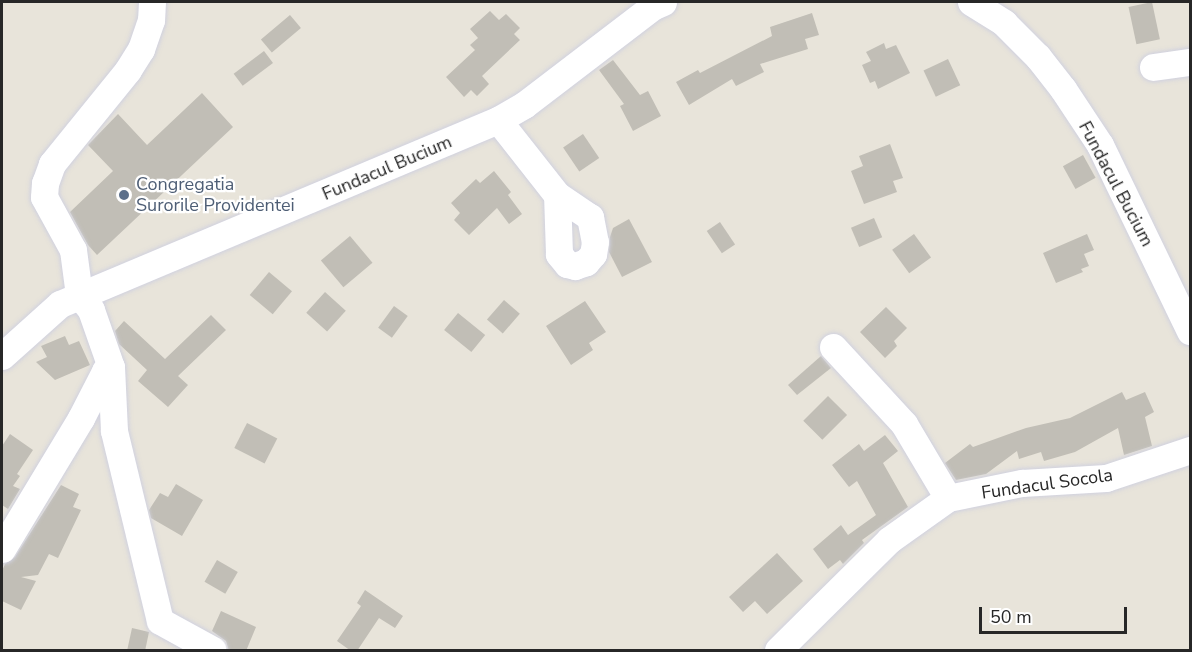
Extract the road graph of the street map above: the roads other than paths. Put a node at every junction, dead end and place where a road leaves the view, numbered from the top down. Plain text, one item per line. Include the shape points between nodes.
1 (152, 2) edge
2 (663, 2) edge
3 (971, 2) edge
4 (1191, 62) edge
5 (1153, 67) dead end
6 (498, 120) junction
7 (557, 195) dead end
8 (79, 295) junction
9 (1191, 331) edge
10 (833, 347) dead end
11 (2, 356) edge
12 (111, 367) junction
13 (1191, 450) edge
14 (948, 498) junction
15 (2, 549) edge
16 (213, 651) edge
17 (778, 651) edge

1 - 8 street via 151,20 141,49 52,164 45,183 44,197 73,250
2 - 6 street, Fundacul Bucium
3 - 9 street, Fundacul Bucium via 1004,23 1063,89 1100,145
4 - 5 street
6 - 7 street
6 - 8 street, Fundacul Bucium
8 - 11 street, Fundacul Bucium via 60,304
8 - 12 street via 91,310
10 - 14 street via 904,424
12 - 15 street via 105,371
12 - 16 street via 114,431 160,621
13 - 14 street, Fundacul Socola via 1106,478 1022,483
14 - 17 street, Fundacul Socola via 889,540

